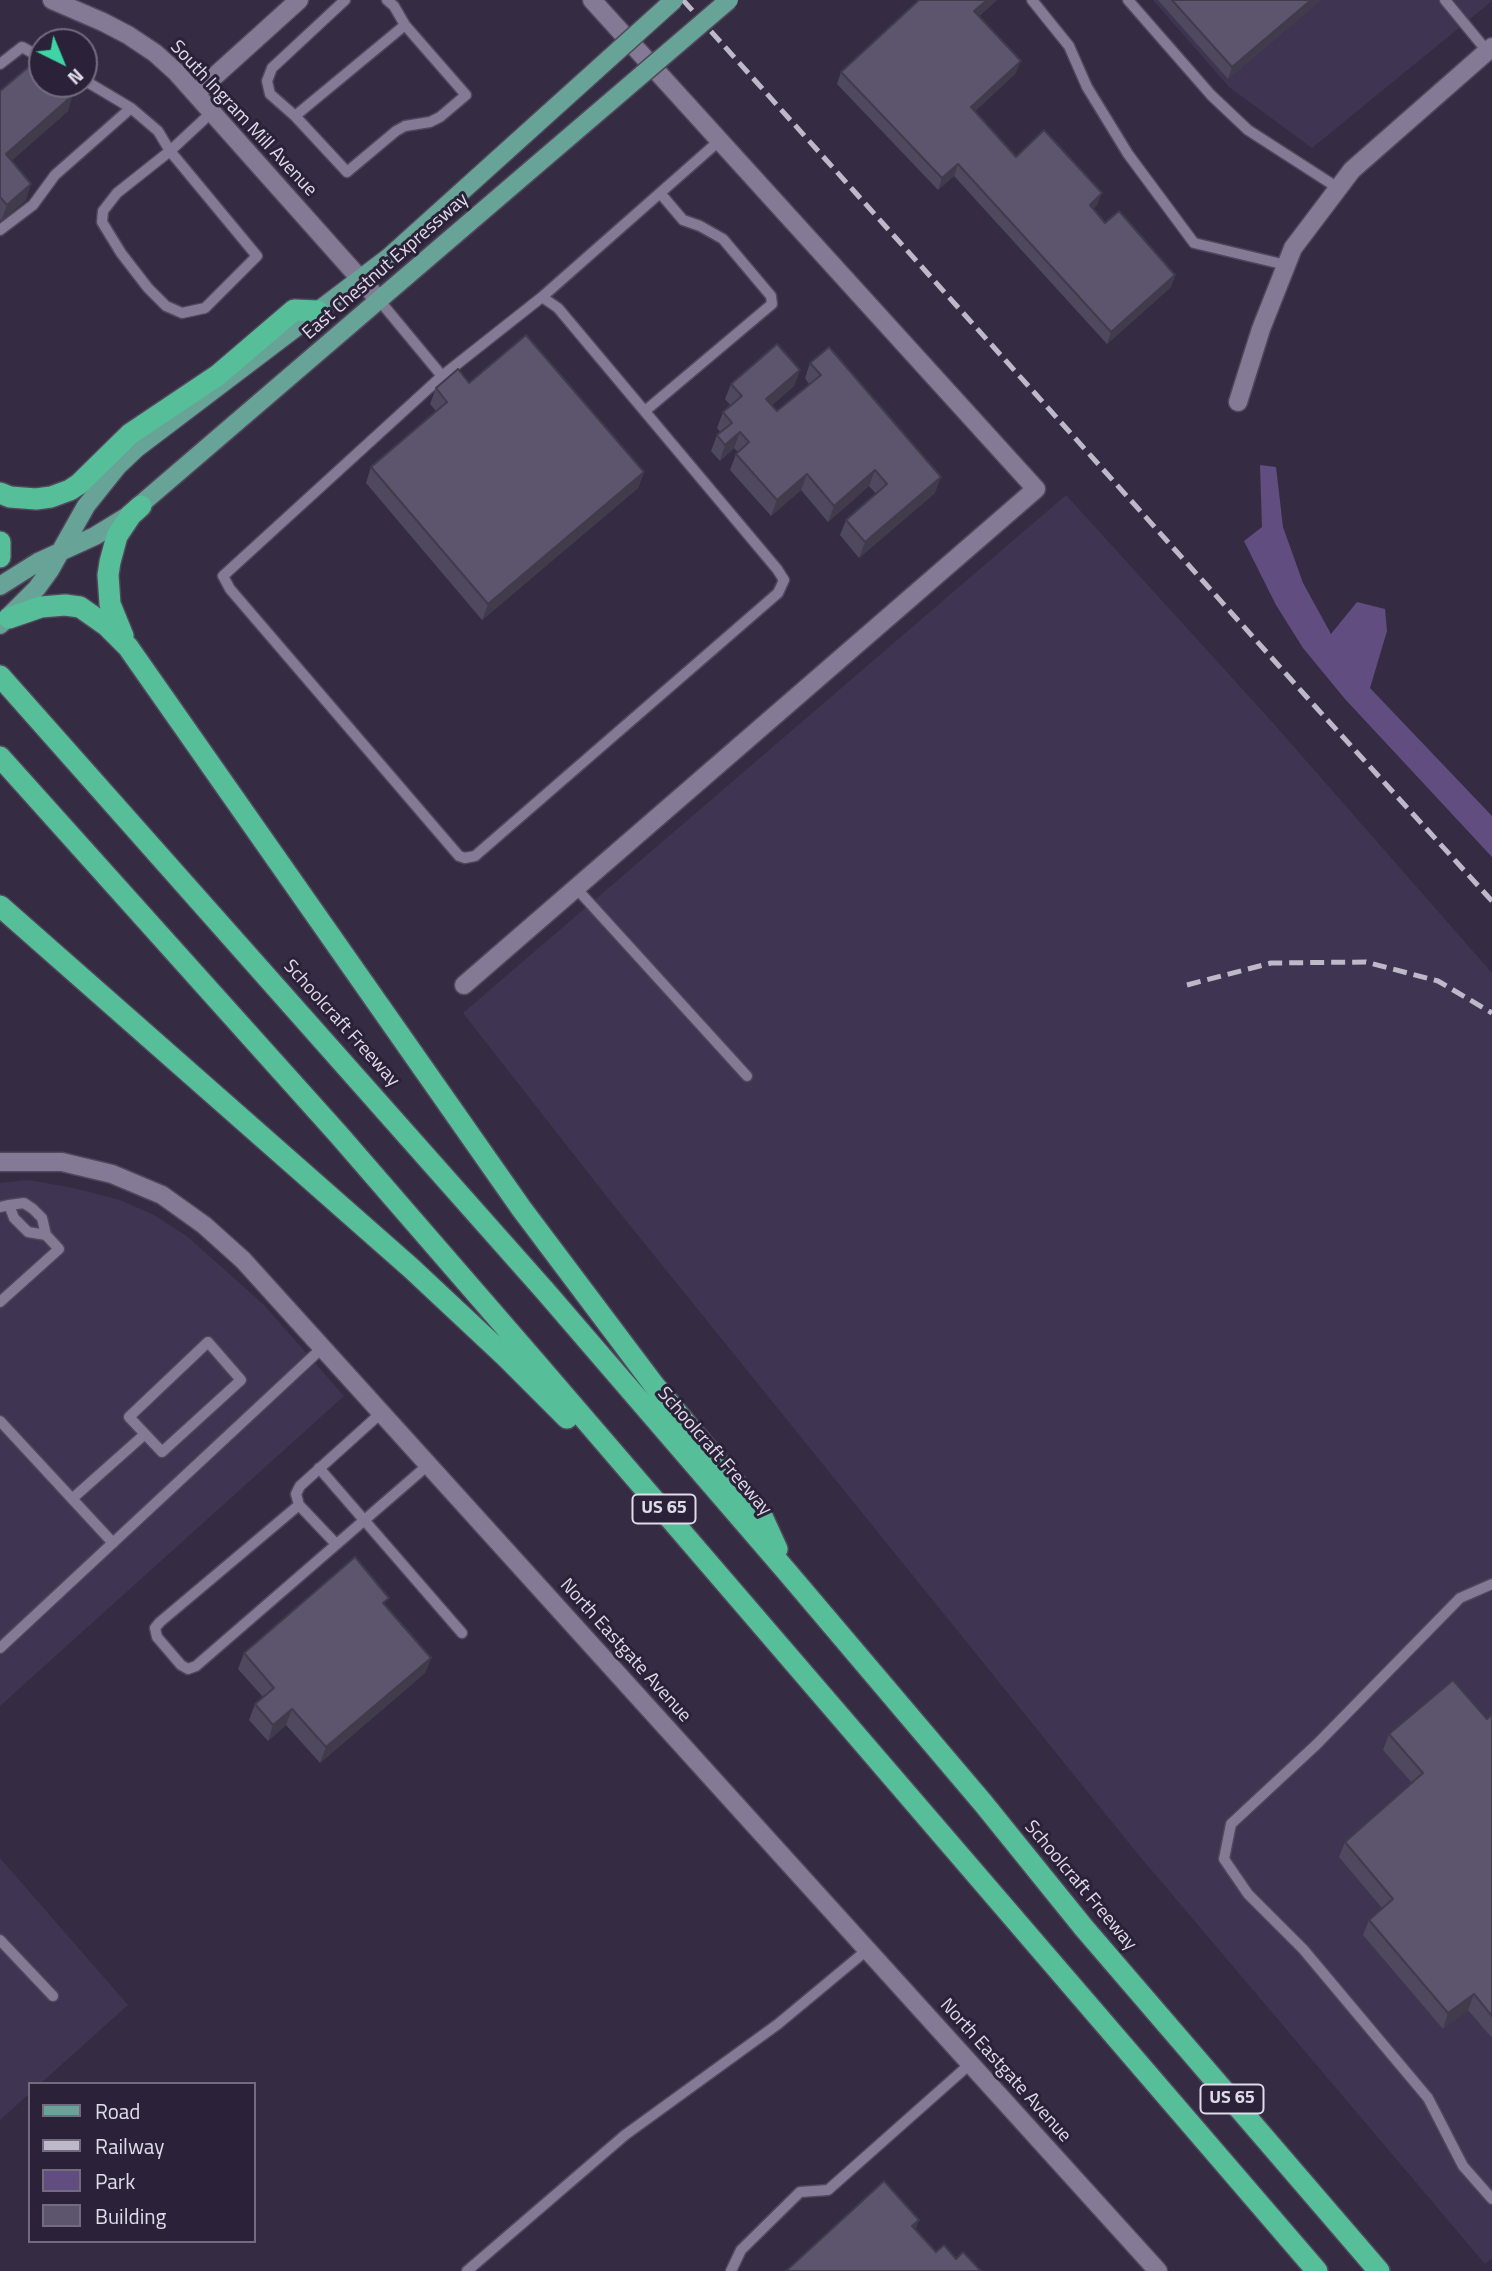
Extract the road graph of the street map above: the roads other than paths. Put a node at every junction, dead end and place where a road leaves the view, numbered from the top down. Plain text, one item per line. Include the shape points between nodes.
1 (51, 0) edge
2 (299, 0) edge
3 (345, 0) edge
4 (387, 0) edge
5 (592, 0) edge
6 (674, 0) edge
7 (729, 0) edge
8 (1032, 0) edge
9 (1128, 0) edge
10 (1446, 0) edge
11 (405, 25) junction
12 (1490, 49) edge
13 (28, 50) edge
14 (0, 64) edge
15 (98, 88) edge
16 (197, 93) junction
17 (131, 108) junction
18 (212, 111) junction
19 (295, 116) junction
20 (719, 141) junction
21 (170, 151) junction
22 (1338, 188) junction
23 (660, 193) junction
24 (0, 230) edge
25 (1286, 265) junction
26 (360, 279) junction
27 (542, 297) junction
28 (379, 300) junction
29 (317, 311) junction
30 (442, 376) junction
31 (1238, 402) dead end
32 (645, 411) junction
33 (0, 493) edge
34 (141, 506) junction
35 (0, 542) edge
36 (61, 551) junction
37 (0, 558) edge
38 (0, 586) edge
39 (4, 622) edge
40 (128, 647) junction
41 (4, 681) edge
42 (0, 757) edge
43 (576, 888) junction
44 (0, 906) edge
45 (464, 985) dead end
46 (747, 1076) dead end
47 (0, 1161) edge
48 (4, 1206) edge
49 (46, 1235) junction
50 (0, 1302) edge
51 (322, 1348) junction
52 (381, 1413) junction
53 (0, 1421) edge
54 (145, 1434) junction
55 (428, 1465) junction
56 (319, 1468) junction
57 (73, 1498) junction
58 (299, 1506) junction
59 (364, 1520) junction
60 (113, 1543) junction
61 (336, 1545) junction
62 (788, 1573) junction
63 (1492, 1584) edge
64 (764, 1625) junction
65 (462, 1633) dead end
66 (0, 1648) edge
67 (0, 1940) edge
68 (867, 1950) junction
69 (53, 1996) dead end
70 (970, 2064) junction
71 (1492, 2199) edge
72 (467, 2271) edge
73 (731, 2271) edge
74 (1158, 2271) edge
75 (1317, 2271) edge
76 (1379, 2271) edge

1 - 16 street, South Ingram Mill Avenue via 128,35 155,53
2 - 16 street
3 - 19 lane via 272,68 267,81 270,93
4 - 11 lane
5 - 20 street
6 - 26 main road, East Chestnut Expressway, bridge
7 - 28 main road, East Chestnut Expressway, bridge
8 - 25 lane via 1069,46 1087,87 1128,154 1194,243
9 - 22 lane via 1248,130
10 - 12 lane
11 - 19 lane
11 - 19 lane via 466,95 440,117 396,131 347,172
12 - 22 street via 1352,170
13 - 14 lane via 22,47
15 - 17 lane
16 - 18 street, South Ingram Mill Avenue
17 - 21 lane via 158,131
17 - 24 lane via 55,175 33,205
18 - 21 lane
18 - 26 street, South Ingram Mill Avenue
20 - 23 lane
20 - 43 street via 1036,489
21 - 21 lane via 117,193 103,211 102,222 148,288 166,306 182,313 205,308 257,256
22 - 25 street via 1293,248
23 - 27 lane
23 - 32 lane via 683,220 723,239 771,296 772,304
25 - 31 street
26 - 28 street, South Ingram Mill Avenue
26 - 29 main road, East Chestnut Expressway
27 - 30 lane
27 - 32 lane via 558,308
28 - 30 lane
28 - 34 main road, East Chestnut Expressway
29 - 33 highway via 294,310 218,375 130,434 70,490 36,499
29 - 36 main road, East Chestnut Expressway via 136,448 86,506
30 - 32 lane via 223,576 458,856 465,858 475,856 778,593 784,580
34 - 36 main road, East Chestnut Expressway via 103,532
34 - 40 highway via 117,536 108,575 110,604
35 - 37 highway
36 - 38 main road, East Chestnut Expressway
36 - 39 main road, East Chestnut Expressway via 37,587
39 - 40 highway via 41,607 80,607
40 - 62 highway via 542,1238 654,1385 761,1514
41 - 62 highway, Schoolcraft Freeway / US 65 via 366,1087
42 - 64 highway, US 65 via 338,1135
43 - 45 street
43 - 46 lane
44 - 64 highway via 459,1311
47 - 51 street, North Eastgate Avenue via 62,1162 112,1174 162,1195 243,1260
48 - 49 lane via 28,1232
48 - 49 lane via 24,1203 33,1209 42,1218
49 - 50 lane via 59,1249
51 - 52 street, North Eastgate Avenue
51 - 60 lane
52 - 55 street, North Eastgate Avenue
52 - 56 lane
53 - 57 lane
54 - 54 lane via 162,1452 241,1380 208,1342 129,1417
54 - 57 lane
55 - 59 lane
55 - 68 street, North Eastgate Avenue
56 - 58 lane via 300,1486 296,1494
56 - 59 lane
57 - 60 lane
58 - 61 lane
58 - 61 lane via 155,1628 156,1637 181,1665 188,1669 196,1666
59 - 61 lane
59 - 65 lane
60 - 66 lane
62 - 76 highway, Schoolcraft Freeway / US 65
63 - 71 lane via 1461,1598 1231,1824 1224,1859 1248,1894 1303,1949 1428,2098 1463,2166
64 - 75 highway, US 65
67 - 69 lane
68 - 70 street, North Eastgate Avenue
68 - 72 lane via 778,2024 625,2135
70 - 73 lane via 828,2190 800,2192 741,2250
70 - 74 street, North Eastgate Avenue

